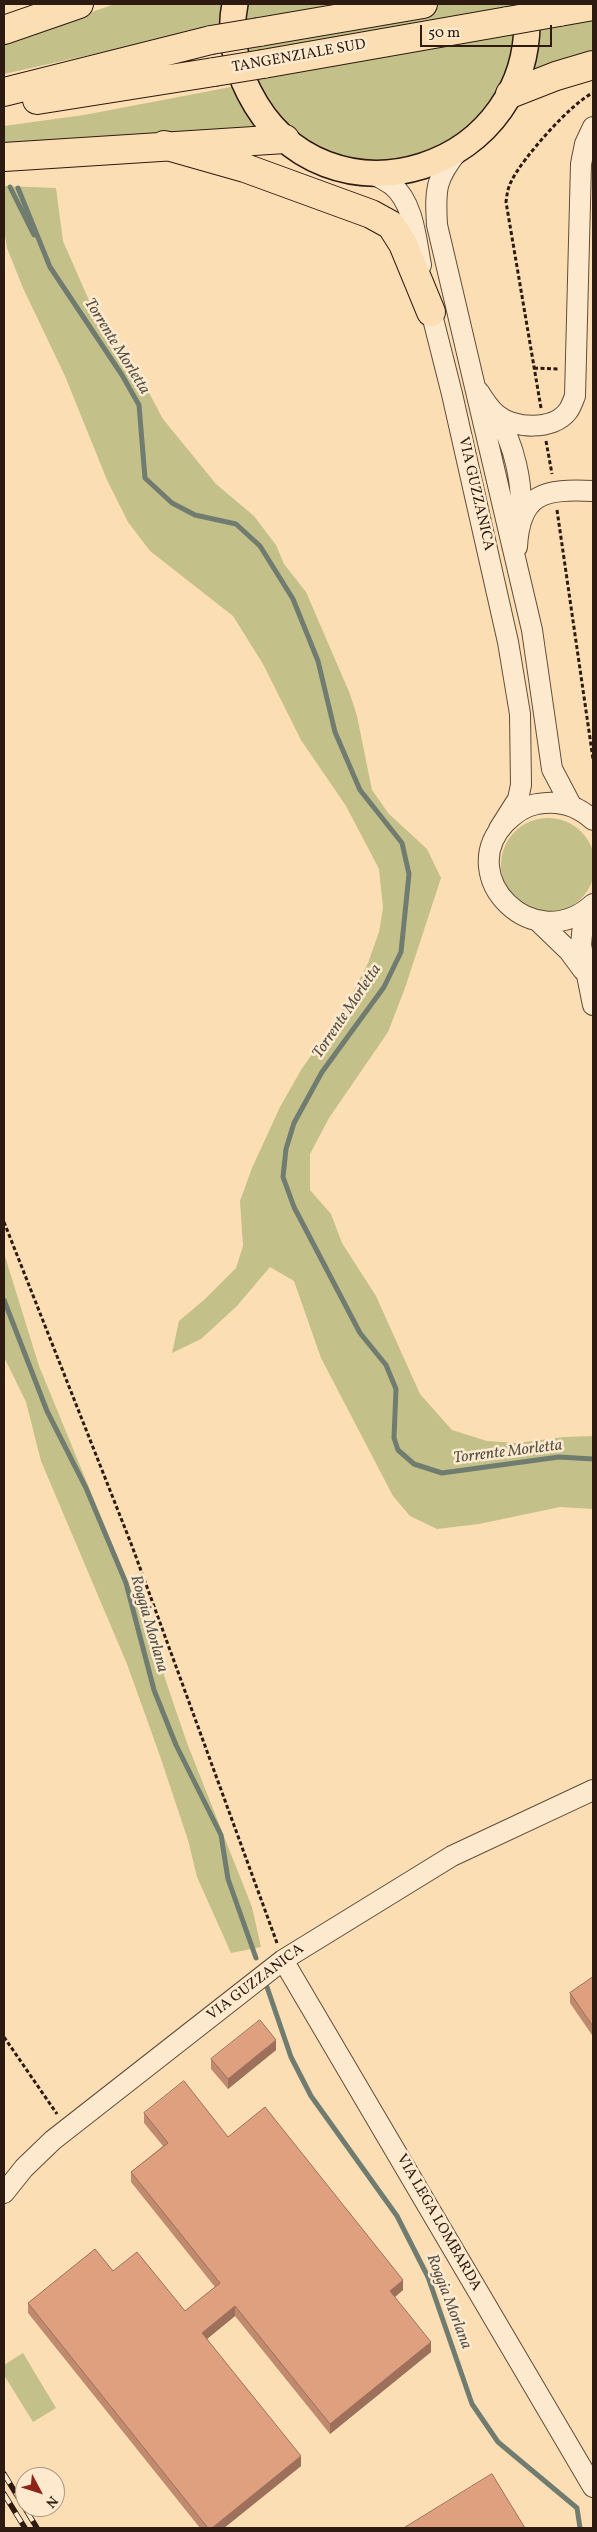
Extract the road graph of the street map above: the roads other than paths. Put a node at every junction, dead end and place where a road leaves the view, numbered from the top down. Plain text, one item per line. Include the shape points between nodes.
1 (79, 4) edge
2 (235, 4) edge
3 (423, 4) edge
4 (593, 6) edge
5 (517, 12) edge
6 (4, 30) edge
7 (593, 65) edge
8 (4, 92) edge
9 (510, 94) junction
10 (4, 105) edge
11 (593, 128) edge
12 (285, 139) junction
13 (164, 145) junction
14 (458, 151) junction
15 (4, 157) edge
16 (372, 173) junction
17 (593, 308) edge
18 (430, 312) junction
19 (577, 332) junction
20 (475, 387) junction
21 (496, 414) junction
22 (593, 491) edge
23 (520, 523) junction
24 (523, 591) junction
25 (571, 805) junction
26 (593, 820) edge
27 (500, 829) junction
28 (588, 909) edge
29 (539, 922) junction
30 (586, 974) junction
31 (593, 1004) edge
32 (593, 1790) edge
33 (283, 1960) junction
34 (4, 2193) edge
35 (593, 2487) edge

1 - 6 highway
2 - 12 main road via 233,36 243,82 254,103
3 - 8 highway, TANGENZIALE SUD, bridge via 211,40
4 - 5 highway, TANGENZIALE SUD, bridge via 559,12
5 - 9 main road via 528,23 526,48
5 - 10 highway, TANGENZIALE SUD, bridge via 263,64
7 - 9 highway
9 - 14 main road via 479,135
11 - 19 street via 585,144 581,164
12 - 13 highway
12 - 16 main road via 311,156 341,168
13 - 15 highway
13 - 18 highway via 245,168 371,214 391,225 403,244
14 - 16 main road via 431,164 402,172
14 - 20 street, VIA GUZZANICA via 443,170 436,196 437,226
16 - 18 street, VIA GUZZANICA via 393,186 411,216
17 - 19 street
18 - 27 street, VIA GUZZANICA via 452,394 506,633 520,714 521,786 518,800
19 - 21 street via 575,396 568,411 544,425 509,422
20 - 21 street
20 - 24 street, VIA GUZZANICA
21 - 23 street via 507,431 522,499
22 - 23 street via 554,490 538,496 526,508
23 - 24 street via 517,546
24 - 25 street, VIA GUZZANICA via 537,658 552,769
25 - 26 street, VIA GUZZANICA
25 - 27 street, VIA GUZZANICA via 551,802 531,805 513,814
27 - 29 street, VIA GUZZANICA via 491,847 490,867 494,886 505,903 521,916
28 - 29 street, VIA GUZZANICA via 570,920
28 - 30 street, VIA GUZZANICA via 581,940
29 - 30 street, VIA GUZZANICA via 569,951
30 - 31 street, VIA GUZZANICA
32 - 33 street, VIA GUZZANICA via 452,1856
33 - 34 street, VIA GUZZANICA via 68,2128 24,2168
33 - 35 street, VIA LEGA LOMBARDA

